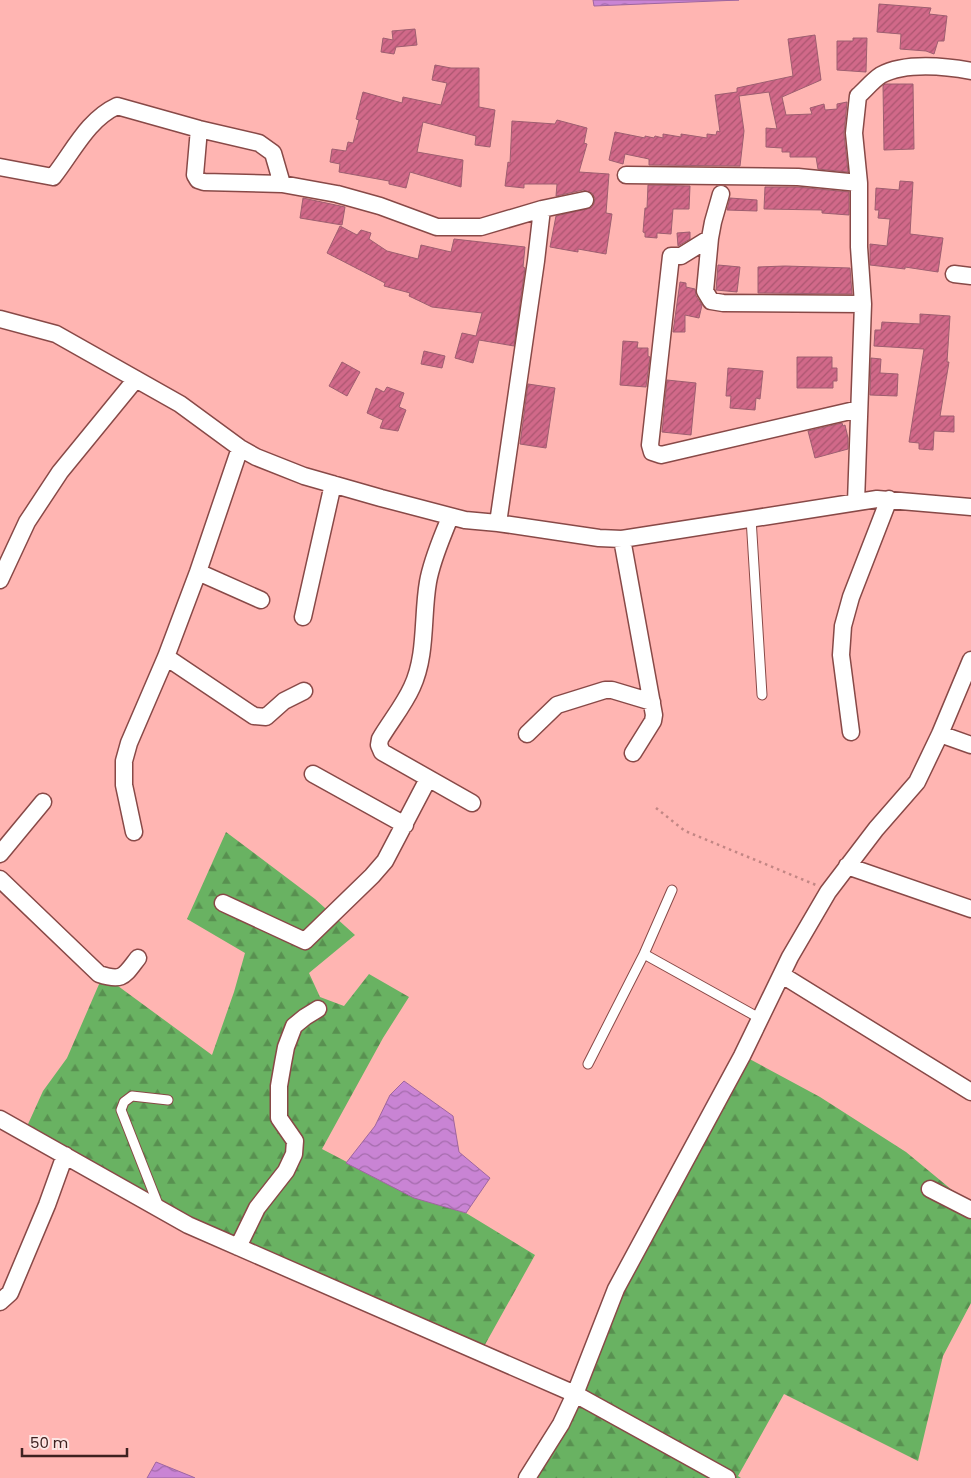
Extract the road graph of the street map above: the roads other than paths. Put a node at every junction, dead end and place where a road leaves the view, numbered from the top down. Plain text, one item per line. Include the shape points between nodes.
1 (971, 71) edge
2 (199, 129) junction
3 (0, 167) edge
4 (626, 175) dead end
5 (859, 183) junction
6 (282, 184) junction
7 (721, 194) dead end
8 (585, 200) dead end
9 (542, 209) junction
10 (710, 238) junction
11 (954, 274) dead end
12 (971, 276) edge
13 (863, 304) junction
14 (0, 319) edge
15 (136, 379) junction
16 (859, 409) junction
17 (240, 448) junction
18 (333, 484) junction
19 (889, 499) junction
20 (856, 502) junction
21 (971, 507) edge
22 (450, 517) junction
23 (751, 518) junction
24 (498, 523) junction
25 (622, 539) junction
26 (198, 572) junction
27 (0, 580) edge
28 (261, 600) dead end
29 (303, 617) dead end
30 (166, 657) junction
31 (971, 660) edge
32 (304, 691) dead end
33 (762, 695) dead end
34 (652, 702) junction
35 (851, 732) dead end
36 (527, 734) dead end
37 (940, 734) junction
38 (971, 745) edge
39 (633, 753) dead end
40 (313, 774) dead end
41 (428, 779) junction
42 (43, 802) dead end
43 (472, 803) dead end
44 (405, 825) junction
45 (134, 832) dead end
46 (0, 854) edge
47 (847, 866) junction
48 (0, 878) edge
49 (672, 890) dead end
50 (223, 903) dead end
51 (971, 909) edge
52 (644, 954) junction
53 (138, 958) dead end
54 (782, 975) junction
55 (318, 1009) dead end
56 (761, 1019) junction
57 (588, 1064) dead end
58 (971, 1092) edge
59 (168, 1100) dead end
60 (0, 1119) edge
61 (65, 1155) junction
62 (930, 1189) dead end
63 (160, 1209) junction
64 (971, 1210) edge
65 (238, 1247) junction
66 (0, 1302) edge
67 (575, 1394) junction
68 (705, 1473) edge
69 (527, 1478) edge
70 (727, 1478) edge

1 - 5 street via 924,66 904,68 881,75 858,96 854,133
2 - 3 street via 117,106 88,127 53,177
2 - 6 street via 259,142 273,153
2 - 6 street via 195,175 198,180
4 - 5 street via 798,176
5 - 13 street
6 - 9 street via 337,194 437,227 481,227
7 - 10 street
8 - 9 street
9 - 24 street
10 - 13 street via 705,291 711,301
10 - 16 street via 680,256 671,256 650,445 652,452 661,455
11 - 12 street
13 - 16 street
14 - 15 street via 56,334
15 - 17 street via 180,404
15 - 27 street via 60,472 27,522
16 - 20 street
17 - 18 street via 256,457
17 - 26 street
18 - 22 street
18 - 29 street
19 - 20 street
19 - 21 street
19 - 35 street via 842,626 841,655
20 - 23 street
22 - 24 street
22 - 41 street via 429,574 418,668 412,686 379,745 382,752
23 - 25 street
23 - 33 lane
24 - 25 street
25 - 34 street
26 - 28 street
26 - 30 street
30 - 32 street via 260,718
30 - 45 street via 124,761 124,785
31 - 37 street
34 - 36 street via 605,690 557,706
34 - 39 street via 653,721
37 - 38 street
37 - 47 street via 917,782
40 - 44 street
41 - 43 street
41 - 44 street
42 - 46 street
44 - 50 street via 385,861 305,941
47 - 51 street
47 - 54 street via 828,892
48 - 53 street via 99,974 112,978 124,976
49 - 52 lane
52 - 56 lane
52 - 57 lane
54 - 56 street
54 - 58 street
55 - 65 street via 294,1026 283,1063 279,1118 295,1141 294,1154 286,1171 258,1208
56 - 67 street via 616,1289
59 - 63 lane via 132,1096 124,1102 121,1110
60 - 61 street
61 - 63 street
61 - 66 street via 10,1293
62 - 64 street
63 - 65 street
65 - 67 street
67 - 68 street
67 - 69 street via 561,1424
68 - 70 street

